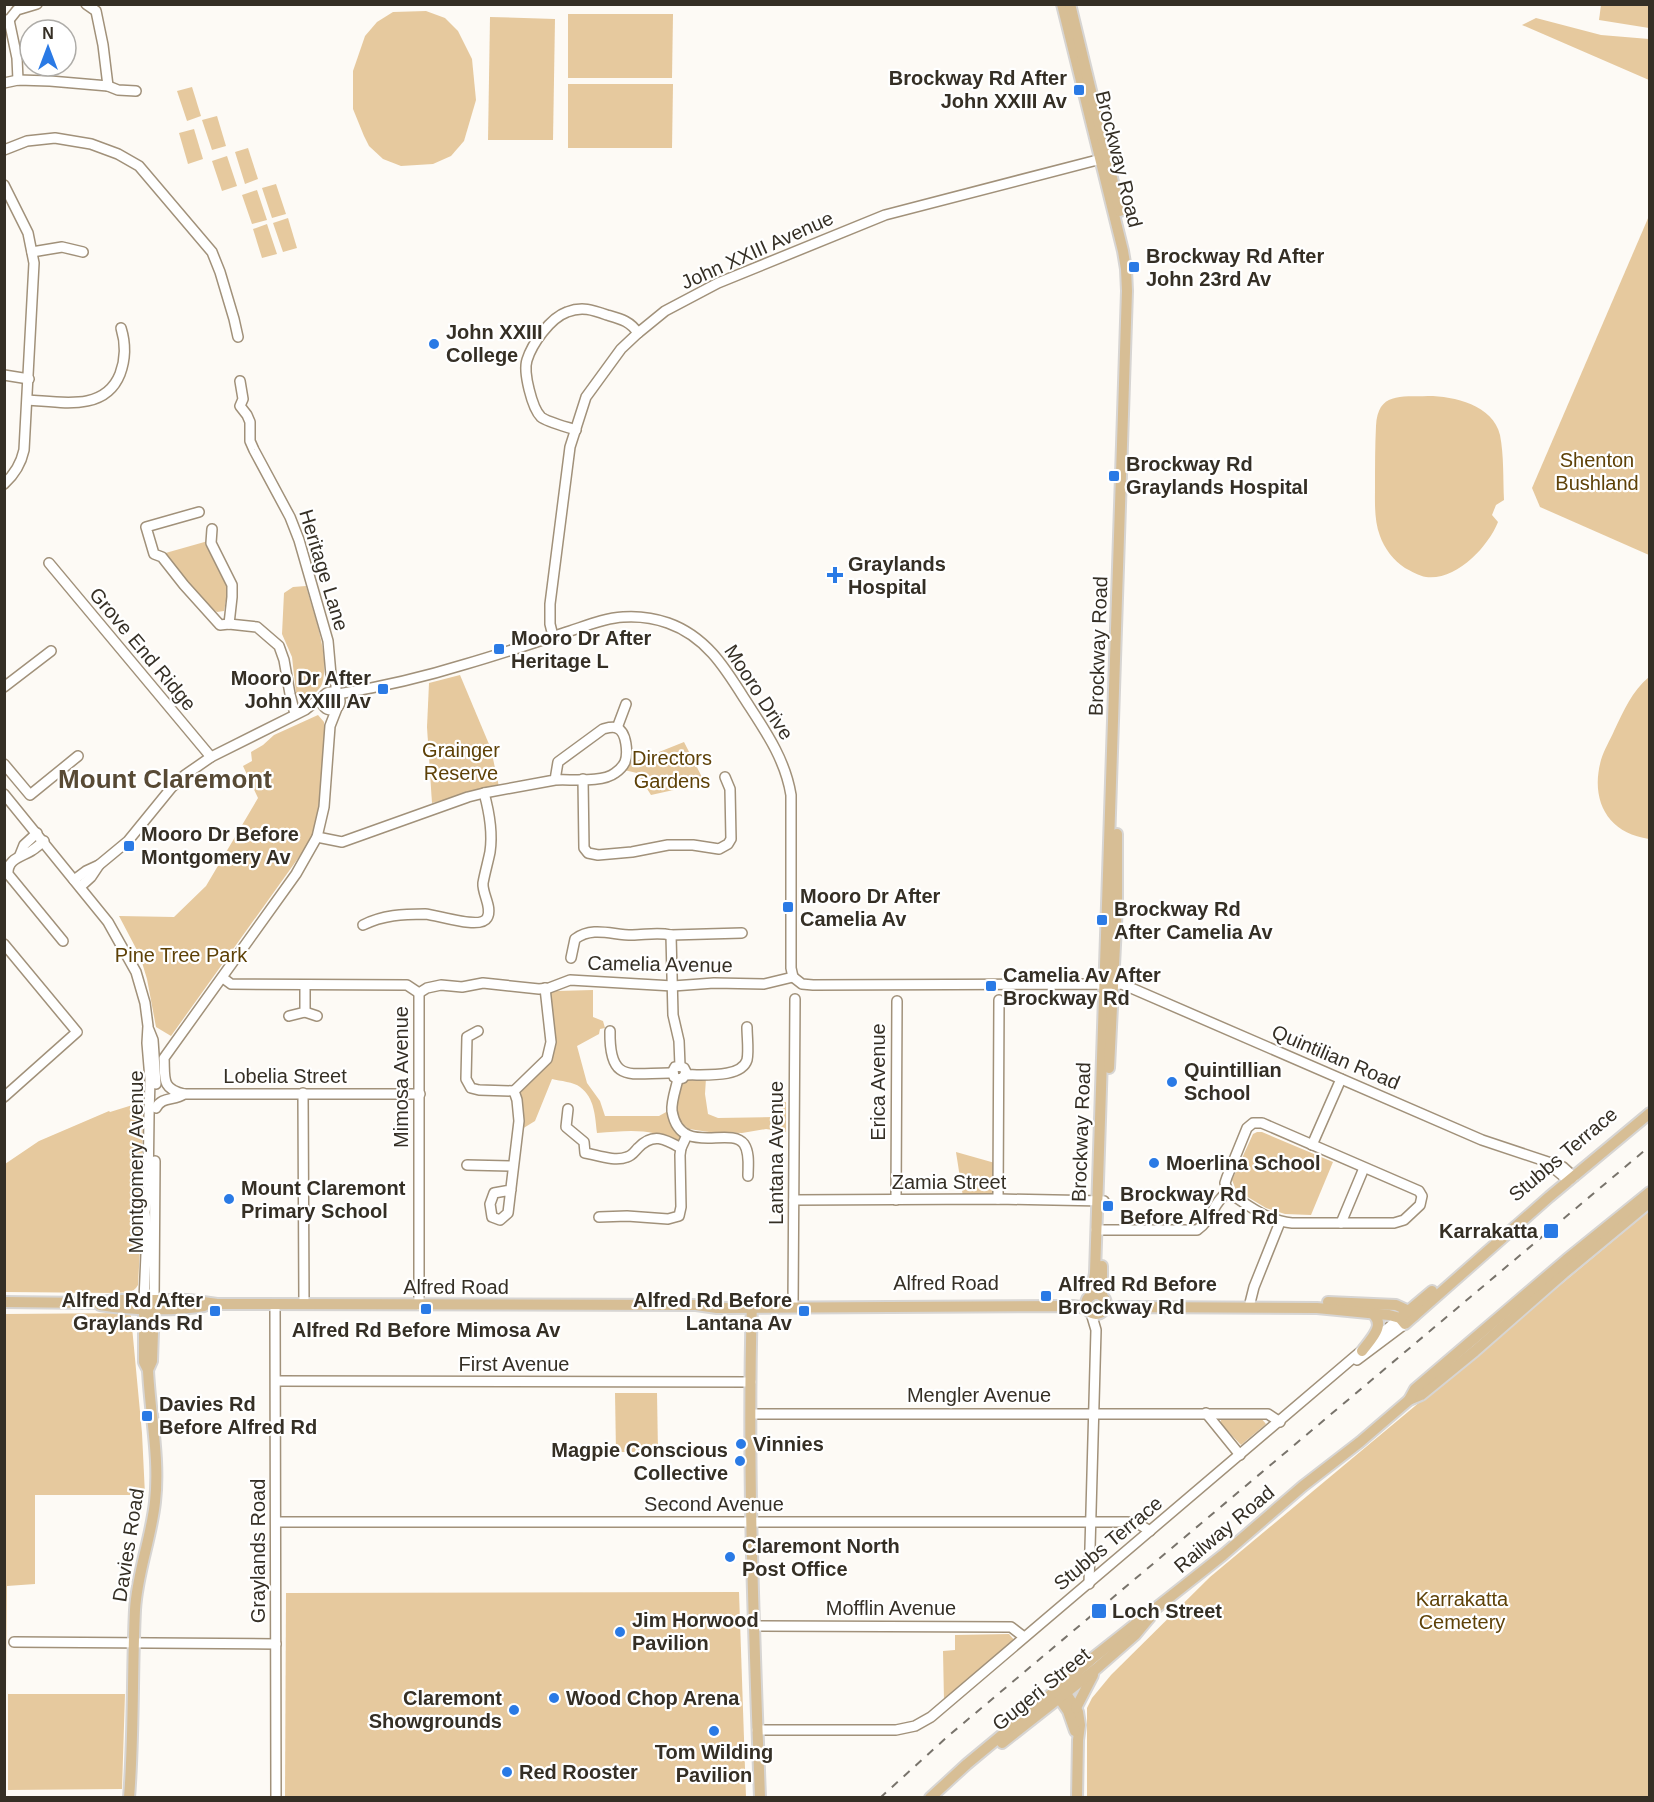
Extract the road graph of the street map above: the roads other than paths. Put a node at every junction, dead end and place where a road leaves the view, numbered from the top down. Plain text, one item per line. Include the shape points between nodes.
1 (37, 4) edge
2 (86, 4) edge
3 (1062, 4) edge
4 (1070, 4) edge
5 (7, 20) edge
6 (18, 80) junction
7 (4, 83) edge
8 (108, 86) junction
9 (136, 91) dead end
10 (4, 150) edge
11 (1104, 158) junction
12 (4, 185) edge
13 (33, 252) junction
14 (83, 252) dead end
15 (121, 328) dead end
16 (638, 333) junction
17 (237, 337) dead end
18 (4, 375) edge
19 (29, 379) junction
20 (240, 381) dead end
21 (28, 400) junction
22 (576, 430) junction
23 (4, 484) edge
24 (199, 512) dead end
25 (212, 529) dead end
26 (49, 563) dead end
27 (225, 625) junction
28 (553, 636) junction
29 (51, 651) dead end
30 (331, 675) junction
31 (4, 687) edge
32 (338, 700) junction
33 (324, 702) junction
34 (626, 704) dead end
35 (295, 714) junction
36 (330, 726) junction
37 (617, 728) junction
38 (78, 756) dead end
39 (211, 757) junction
40 (4, 764) edge
41 (725, 777) dead end
42 (583, 779) junction
43 (555, 780) junction
44 (484, 792) junction
45 (4, 794) edge
46 (40, 837) junction
47 (317, 837) junction
48 (77, 884) junction
49 (363, 925) dead end
50 (742, 933) dead end
51 (671, 934) junction
52 (63, 941) dead end
53 (4, 944) edge
54 (13, 954) junction
55 (571, 958) dead end
56 (4, 960) edge
57 (793, 977) junction
58 (223, 978) junction
59 (1108, 984) junction
60 (305, 985) junction
61 (673, 986) junction
62 (546, 988) junction
63 (419, 993) junction
64 (795, 999) dead end
65 (999, 1000) dead end
66 (897, 1001) dead end
67 (305, 1012) junction
68 (289, 1016) dead end
69 (317, 1016) dead end
70 (747, 1027) dead end
71 (478, 1031) dead end
72 (610, 1031) dead end
73 (679, 1073) junction
74 (1341, 1079) junction
75 (514, 1091) junction
76 (303, 1093) junction
77 (184, 1094) junction
78 (420, 1094) junction
79 (4, 1097) edge
80 (1650, 1106) edge
81 (568, 1109) dead end
82 (154, 1113) junction
83 (1650, 1113) edge
84 (687, 1135) junction
85 (1312, 1145) junction
86 (681, 1148) junction
87 (467, 1165) dead end
88 (513, 1166) junction
89 (1364, 1168) junction
90 (748, 1176) dead end
91 (1569, 1177) junction
92 (511, 1190) dead end
93 (1228, 1192) junction
94 (1650, 1192) edge
95 (794, 1200) junction
96 (896, 1200) junction
97 (998, 1200) junction
98 (1101, 1201) junction
99 (1650, 1202) edge
100 (599, 1217) dead end
101 (1280, 1222) junction
102 (1341, 1222) junction
103 (1099, 1230) junction
104 (1104, 1301) junction
105 (4, 1302) edge
106 (149, 1304) junction
107 (275, 1304) junction
108 (304, 1304) junction
109 (752, 1304) junction
110 (793, 1304) junction
111 (1089, 1304) junction
112 (1250, 1304) junction
113 (419, 1305) junction
114 (1372, 1313) junction
115 (1407, 1317) junction
116 (1362, 1351) junction
117 (1337, 1373) junction
118 (276, 1382) junction
119 (752, 1382) junction
120 (1409, 1400) junction
121 (1094, 1413) junction
122 (1206, 1413) junction
123 (752, 1414) junction
124 (1280, 1422) junction
125 (1240, 1455) junction
126 (276, 1522) junction
127 (751, 1522) junction
128 (1091, 1523) junction
129 (1150, 1531) junction
130 (1089, 1584) junction
131 (1162, 1604) junction
132 (753, 1626) junction
133 (1024, 1637) junction
134 (14, 1642) dead end
135 (134, 1643) junction
136 (276, 1644) junction
137 (1096, 1669) junction
138 (1060, 1692) junction
139 (1076, 1708) junction
140 (757, 1730) junction
141 (1078, 1740) junction
142 (129, 1797) edge
143 (276, 1797) edge
144 (760, 1797) edge
145 (930, 1797) edge
146 (938, 1797) edge
147 (1077, 1797) edge

1 - 5 street via 17,10
2 - 8 street via 96,11
3 - 11 main road, Brockway Road
4 - 11 main road, Brockway Road
5 - 6 street
6 - 7 street
6 - 8 street
8 - 9 street
10 - 17 street via 27,141 55,138 91,144 139,166 212,252
11 - 16 street, John XXIII Avenue via 885,215 718,283 665,311
11 - 59 main road, Brockway Road via 1127,291
12 - 13 street
13 - 14 street via 62,247
13 - 19 street
15 - 21 street via 125,343 123,365 113,388 105,395 80,402
16 - 22 street, John XXIII Avenue via 621,349 586,397
16 - 22 street via 616,317 588,308 567,311 553,319 540,336 526,362 530,398 542,417
18 - 19 street
19 - 21 street
20 - 30 street, Heritage Lane via 240,406 250,422 250,441 290,517 304,555 328,641
21 - 23 street via 22,460
22 - 28 street, John XXIII Avenue via 570,447 550,604
24 - 27 street via 146,527 154,554 162,557
25 - 27 street via 211,543 232,585
26 - 39 street, Grove End Ridge
27 - 35 street via 256,627 279,646
28 - 32 street, Mooro Drive
28 - 57 street, Mooro Drive via 608,619 639,617 682,629 721,662 775,748 789,784
29 - 31 street
30 - 32 street, Heritage Lane
30 - 33 street, Heritage Lane
32 - 33 street, Mooro Drive via 332,710
32 - 33 street, Mooro Drive via 330,691
32 - 36 street
33 - 35 street, Mooro Drive via 315,710
33 - 36 street
34 - 37 street
35 - 39 street, Mooro Drive
36 - 47 street via 324,807
37 - 42 street via 626,741 624,764 615,774
37 - 43 street via 603,729 558,762
38 - 40 street via 30,795
39 - 48 street, Mooro Drive via 172,787 136,833 115,853 86,871
41 - 42 street via 730,789 728,844 719,849 668,844 598,855 588,854 584,848
42 - 43 street
43 - 44 street
44 - 47 street via 342,842
44 - 49 street via 491,838 483,888 489,911 484,922 400,914
45 - 46 street, Montgomery Avenue
46 - 48 street, Montgomery Avenue
46 - 52 street via 31,851 9,865 9,874
47 - 58 street via 296,874
48 - 82 street, Montgomery Avenue via 108,922 136,972 153,1040
50 - 51 street
51 - 55 street via 581,934 575,939
51 - 61 street
53 - 54 street
54 - 56 street
54 - 79 street via 77,1032
57 - 59 street, Camelia Avenue via 802,984 813,985
57 - 61 street, Camelia Avenue via 764,984
58 - 60 street via 231,984
58 - 77 street via 164,1058 166,1085
59 - 74 street, Quintilian Road via 1122,984
59 - 98 main road, Brockway Road
60 - 63 street via 407,985
60 - 67 street
61 - 62 street, Camelia Avenue via 570,980
61 - 73 street
62 - 63 street, Camelia Avenue via 483,983 441,985
62 - 75 street via 551,1042 547,1059
63 - 78 street, Mimosa Avenue
64 - 95 street, Lantana Avenue
65 - 97 street
66 - 96 street, Erica Avenue
67 - 68 street
67 - 69 street
70 - 73 street via 747,1061 740,1070 729,1074
71 - 75 street via 467,1037 466,1079 471,1088
72 - 73 street via 613,1058 627,1074
73 - 84 street via 672,1110 679,1128
74 - 85 street
74 - 91 street, Quintilian Road via 1482,1140 1554,1165
75 - 88 street via 519,1121
76 - 77 street, Lobelia Street
76 - 78 street, Lobelia Street
76 - 108 street
77 - 82 street, Lobelia Street via 161,1101
78 - 113 street, Mimosa Avenue
80 - 91 main road, Stubbs Terrace
81 - 86 street via 566,1127 584,1142 585,1153 626,1158 645,1142 663,1138
82 - 106 street, Montgomery Avenue via 145,1212
83 - 91 main road, Stubbs Terrace
84 - 86 street
84 - 90 street via 743,1142 748,1151
85 - 89 street
85 - 93 street via 1262,1123 1253,1123 1247,1128 1227,1177
86 - 100 street via 679,1216
87 - 88 street
88 - 92 street
89 - 102 street
89 - 102 street via 1419,1191 1420,1205 1404,1220 1394,1223
91 - 115 main road, Stubbs Terrace
93 - 101 street
93 - 103 street via 1197,1230
94 - 120 main road, Railway Road via 1415,1389
95 - 96 street, Zamia Street
95 - 110 street, Lantana Avenue
96 - 97 street, Zamia Street
97 - 98 street, Zamia Street
98 - 103 main road, Brockway Road
99 - 120 main road, Railway Road via 1466,1359
101 - 102 street
101 - 112 street
103 - 104 main road, Brockway Road
103 - 111 main road, Brockway Road
104 - 111 main road, Alfred Road via 1096,1294
104 - 111 main road, Alfred Road via 1098,1315
104 - 112 main road, Alfred Road via 1122,1307
105 - 106 main road, Alfred Road via 117,1300
106 - 107 main road, Alfred Road via 189,1309 217,1304
106 - 135 main road, Davies Road via 152,1361 148,1370 157,1477 154,1512 137,1586
107 - 108 main road, Alfred Road
107 - 118 street, Graylands Road
108 - 113 main road, Alfred Road
109 - 110 main road, Alfred Road
109 - 113 main road, Alfred Road via 717,1301 696,1305
109 - 119 main road
110 - 111 main road, Alfred Road
111 - 121 street, Brockway Road via 1096,1330
112 - 114 main road, Alfred Road
112 - 115 main road, Alfred Road via 1396,1305
114 - 115 main road, Alfred Road
114 - 116 main road via 1377,1318 1377,1329
115 - 116 street, Stubbs Terrace
115 - 117 street, Stubbs Terrace via 1367,1354
116 - 117 street, Stubbs Terrace
117 - 124 street, Stubbs Terrace
118 - 119 street, First Avenue
118 - 126 street, Graylands Road
119 - 123 main road
120 - 131 main road, Railway Road
121 - 122 street, Mengler Avenue
121 - 123 street, Mengler Avenue
121 - 128 street, Brockway Road
122 - 124 street, Mengler Avenue via 1268,1414
122 - 125 street
123 - 127 main road
124 - 125 street, Stubbs Terrace
125 - 129 street, Stubbs Terrace
126 - 127 street, Second Avenue
126 - 136 street, Graylands Road
127 - 128 street, Second Avenue
127 - 132 main road
128 - 129 street, Second Avenue via 1132,1522
128 - 130 street, Brockway Road
129 - 130 street, Stubbs Terrace
130 - 133 street, Stubbs Terrace
131 - 137 main road, Gugeri Street via 1135,1635
131 - 138 main road, Railway Road via 1094,1657
132 - 133 street, Mofflin Avenue via 1011,1626
132 - 140 main road
133 - 140 street, Stubbs Terrace via 931,1717 915,1726 896,1731
134 - 135 street
135 - 136 street
135 - 142 main road, Davies Road
136 - 143 street, Graylands Road
137 - 138 main road, Gugeri Street
137 - 139 main road
138 - 139 main road
138 - 141 main road
138 - 145 main road, Gugeri Street
138 - 146 main road, Gugeri Street
139 - 141 main road
140 - 144 main road
141 - 147 main road

